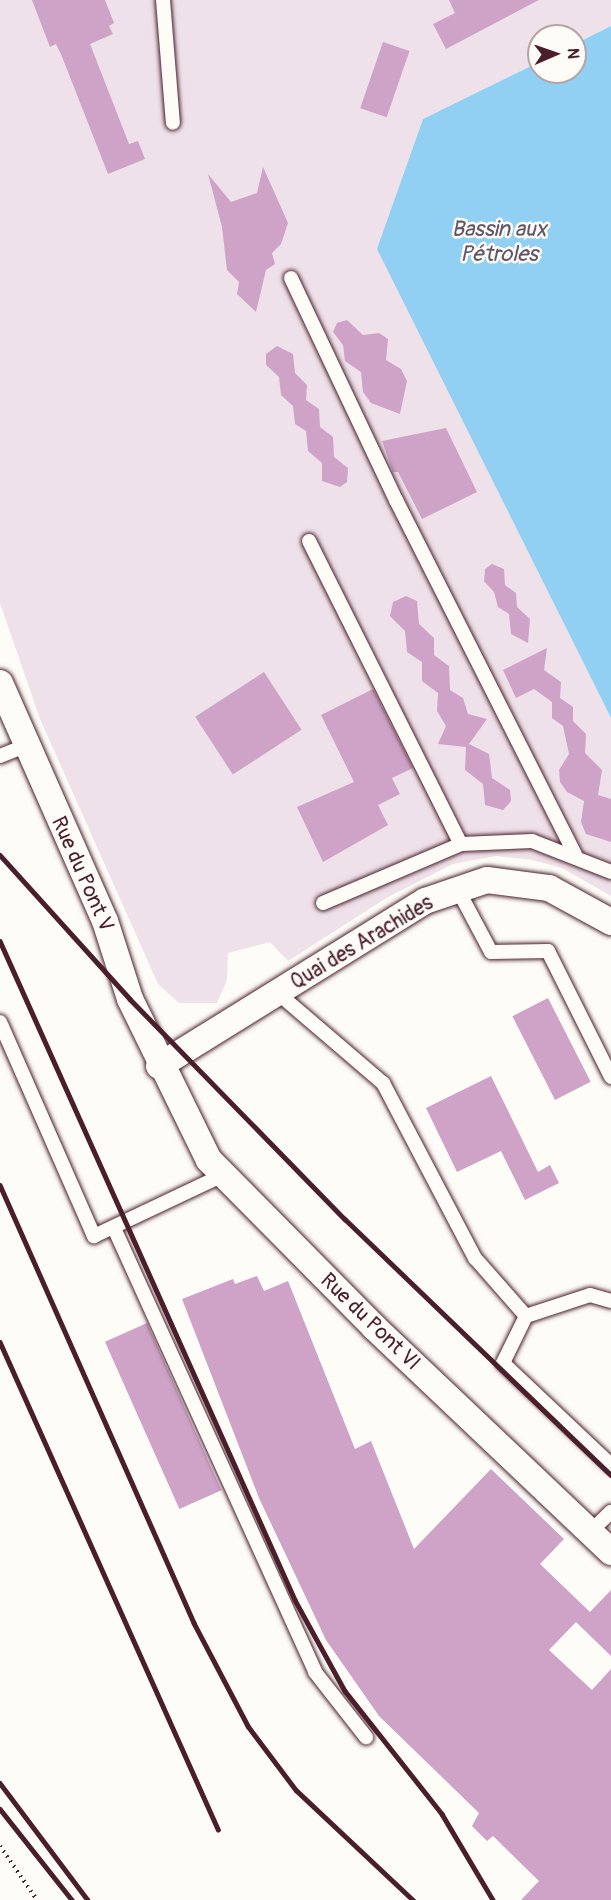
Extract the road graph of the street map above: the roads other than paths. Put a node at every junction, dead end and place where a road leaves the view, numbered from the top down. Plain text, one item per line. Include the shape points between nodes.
1 (163, 0) edge
2 (173, 123) dead end
3 (291, 278) dead end
4 (309, 541) dead end
5 (0, 683) edge
6 (25, 746) junction
7 (0, 756) edge
8 (461, 844) junction
9 (575, 854) junction
10 (611, 872) edge
11 (458, 890) junction
12 (323, 903) dead end
13 (611, 922) edge
14 (279, 994) junction
15 (0, 1022) edge
16 (159, 1066) junction
17 (611, 1077) edge
18 (223, 1175) junction
19 (114, 1228) junction
20 (611, 1301) edge
21 (526, 1316) junction
22 (611, 1465) edge
23 (611, 1512) edge
24 (590, 1532) junction
25 (611, 1552) edge
26 (366, 1737) dead end

1 - 2 lane
3 - 9 lane via 396,500
4 - 8 lane
5 - 6 street, Rue du Pont V
6 - 7 lane
6 - 16 street, Rue du Pont V via 105,921 130,999
8 - 9 lane via 532,841
8 - 12 lane
9 - 10 lane
11 - 13 street, Quai des Arachides via 487,880 549,888
11 - 14 street, Quai des Arachides via 425,901
11 - 17 lane via 491,952 548,951
14 - 16 street, Quai des Arachides
14 - 21 lane via 383,1083 475,1258
15 - 19 lane via 94,1236
16 - 18 street, Rue du Pont VI via 209,1160
18 - 19 lane
18 - 24 street, Rue du Pont VI
19 - 26 lane via 315,1672
20 - 21 lane via 590,1295
21 - 22 lane via 503,1363
23 - 24 lane
24 - 25 street, Rue du Pont VI

